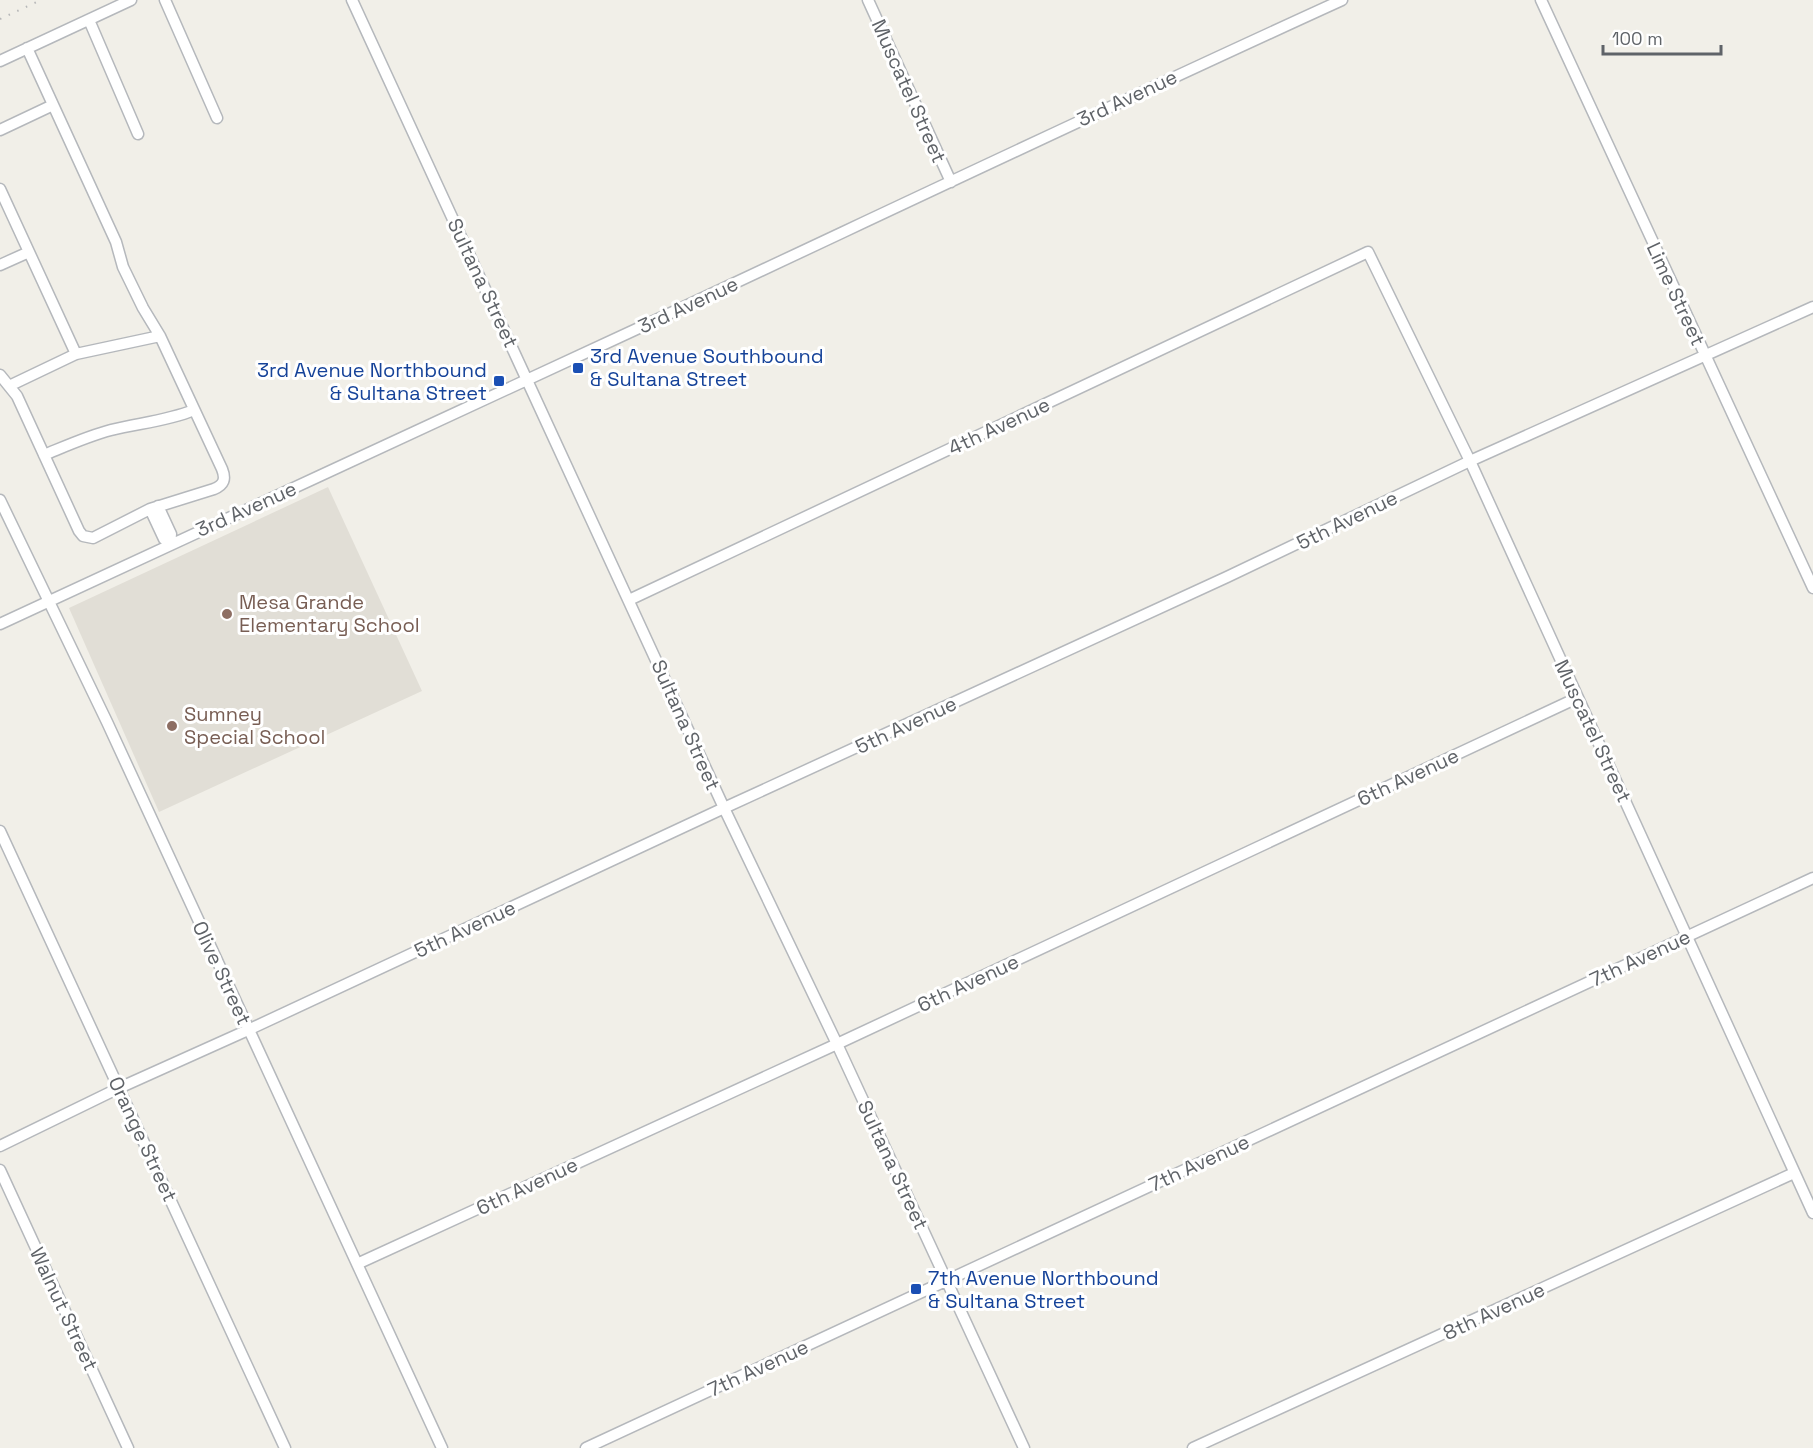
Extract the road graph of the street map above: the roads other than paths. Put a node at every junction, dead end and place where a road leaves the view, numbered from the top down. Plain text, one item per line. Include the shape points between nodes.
1 (131, 0) edge
2 (165, 0) edge
3 (352, 0) edge
4 (868, 0) edge
5 (1342, 0) edge
6 (1541, 0) edge
7 (89, 20) junction
8 (27, 48) junction
9 (0, 61) edge
10 (53, 105) junction
11 (217, 118) dead end
12 (0, 130) edge
13 (138, 134) dead end
14 (951, 182) junction
15 (0, 189) edge
16 (29, 252) junction
17 (1368, 252) joint
18 (0, 265) edge
19 (1813, 307) edge
20 (160, 336) junction
21 (76, 354) junction
22 (1705, 357) junction
23 (0, 375) edge
24 (527, 380) junction
25 (9, 386) junction
26 (194, 410) junction
27 (44, 455) junction
28 (1470, 461) junction
29 (0, 500) edge
30 (154, 508) junction
31 (170, 544) junction
32 (1813, 588) edge
33 (629, 600) junction
34 (49, 601) junction
35 (0, 624) edge
36 (1578, 698) junction
37 (724, 808) junction
38 (0, 831) edge
39 (1813, 878) edge
40 (1687, 937) junction
41 (248, 1030) junction
42 (837, 1044) junction
43 (119, 1088) junction
44 (0, 1146) edge
45 (0, 1170) edge
46 (1794, 1173) junction
47 (1813, 1213) edge
48 (357, 1264) junction
49 (946, 1281) junction
50 (128, 1448) edge
51 (285, 1448) edge
52 (442, 1448) edge
53 (586, 1448) edge
54 (1024, 1448) edge
55 (1193, 1448) edge

1 - 7 street
2 - 11 street
3 - 24 street, Sultana Street
4 - 14 street, Muscatel Street
5 - 14 street, 3rd Avenue
6 - 22 street, Lime Street
7 - 8 street
7 - 13 street
8 - 9 street
8 - 10 street
10 - 12 street
10 - 20 street via 116,242 123,267
14 - 24 street, 3rd Avenue
15 - 16 street
16 - 18 street
16 - 21 street
17 - 28 street, Muscatel Street
17 - 33 street, 4th Avenue
19 - 22 street, 5th Avenue
20 - 21 street
20 - 26 street
21 - 25 street
22 - 28 street, 5th Avenue
22 - 32 street, Lime Street
23 - 25 street
24 - 31 street, 3rd Avenue
24 - 33 street, Sultana Street
25 - 27 street
26 - 27 street via 110,430
26 - 30 street via 222,469 224,482 214,489
27 - 30 street via 83,536 99,536
28 - 36 street, Muscatel Street
28 - 37 street, 5th Avenue
29 - 34 street, Olive Street
30 - 31 street via 171,534
31 - 34 street, 3rd Avenue
33 - 37 street, Sultana Street
34 - 35 street, 3rd Avenue
34 - 41 street, Olive Street
36 - 40 street, Muscatel Street
36 - 42 street, 6th Avenue
37 - 41 street, 5th Avenue
37 - 42 street, Sultana Street
38 - 43 street, Orange Street
39 - 40 street, 7th Avenue
40 - 46 street, Muscatel Street
40 - 49 street, 7th Avenue
41 - 43 street, 5th Avenue
41 - 48 street, Olive Street
42 - 48 street, 6th Avenue
42 - 49 street, Sultana Street
43 - 44 street, 5th Avenue
43 - 51 street, Orange Street
45 - 50 street, Walnut Street
46 - 47 street, Muscatel Street
46 - 55 street, 8th Avenue
48 - 52 street, Olive Street
49 - 53 street, 7th Avenue
49 - 54 street, Sultana Street

